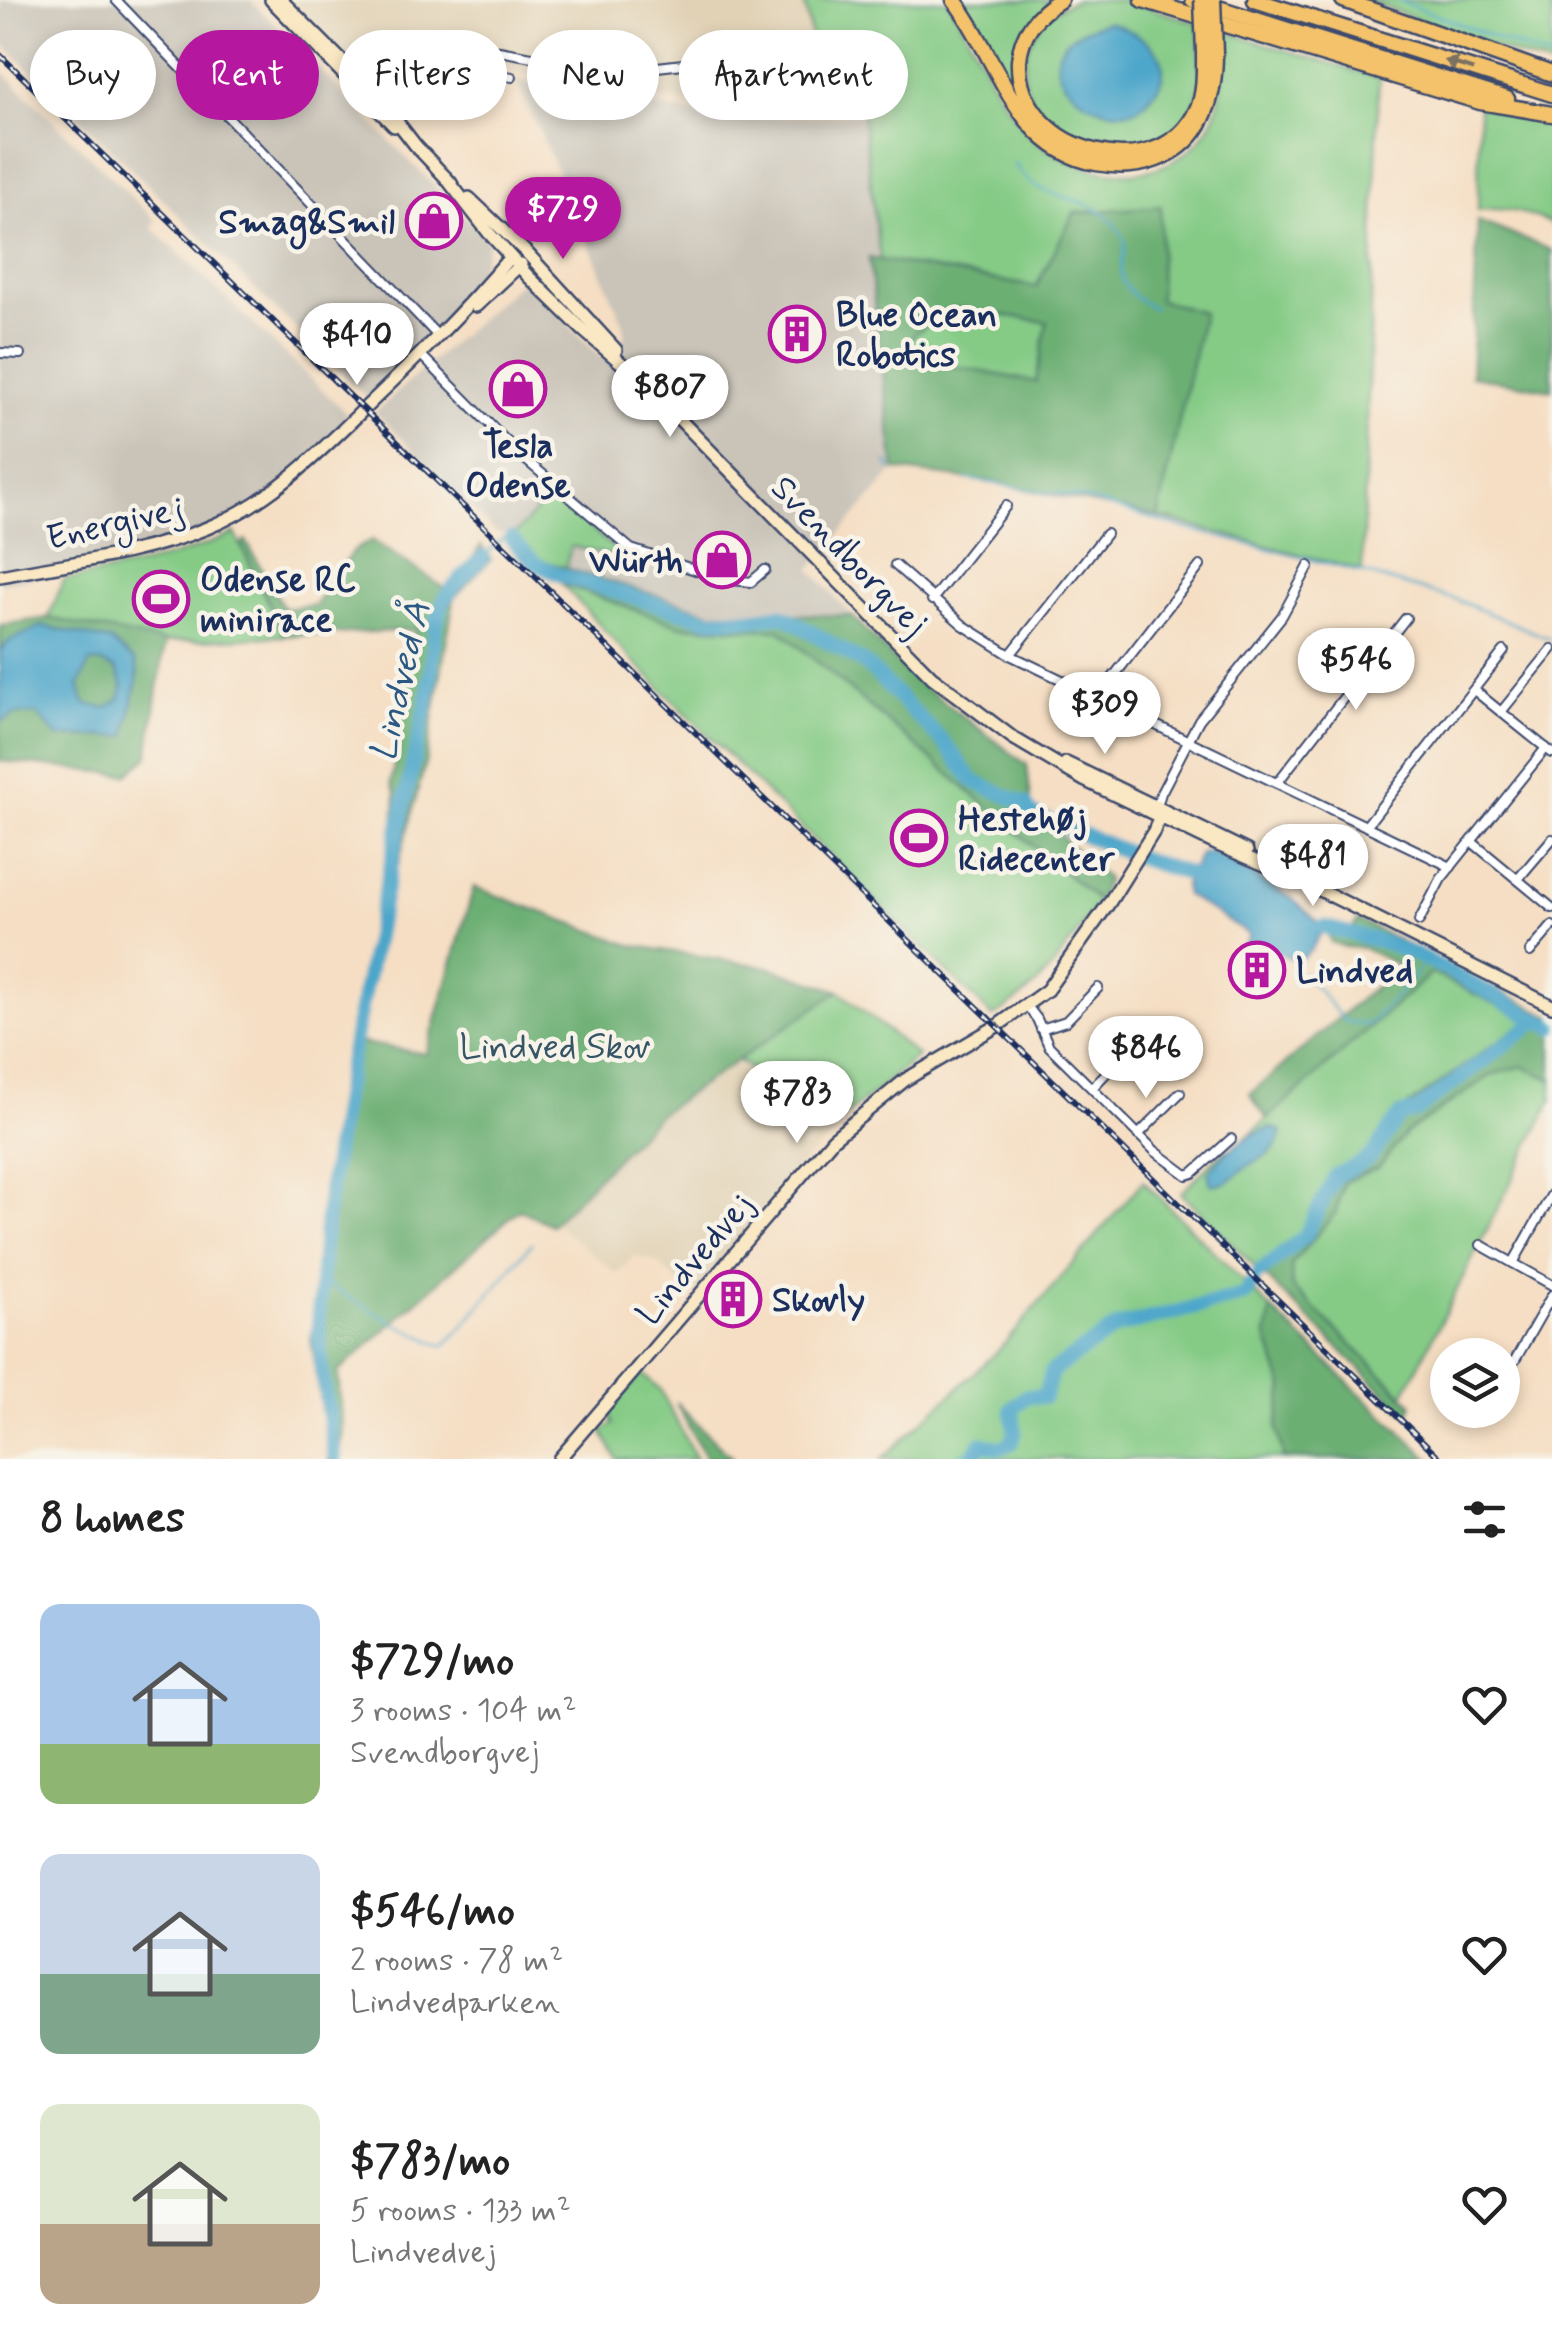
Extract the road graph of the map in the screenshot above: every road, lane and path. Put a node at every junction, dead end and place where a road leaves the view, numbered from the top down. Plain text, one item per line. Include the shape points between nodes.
1 (116, 0) edge
2 (271, 0) edge
3 (281, 0) edge
4 (954, 0) edge
5 (1060, 0) edge
6 (1143, 0) edge
7 (1193, 0) edge
8 (1202, 0) edge
9 (1213, 0) edge
10 (1255, 0) edge
11 (1343, 0) edge
12 (507, 52) edge
13 (1210, 53) junction
14 (339, 63) edge
15 (679, 64) edge
16 (339, 65) edge
17 (1552, 74) edge
18 (507, 76) edge
19 (512, 77) dead end
20 (1552, 94) edge
21 (1552, 113) edge
22 (392, 120) edge
23 (447, 179) junction
24 (510, 257) junction
25 (523, 260) junction
26 (453, 324) junction
27 (439, 337) junction
28 (0, 354) edge
29 (20, 354) dead end
30 (421, 355) junction
31 (641, 380) junction
32 (1006, 506) dead end
33 (1106, 534) dead end
34 (895, 566) dead end
35 (1200, 566) dead end
36 (1310, 566) dead end
37 (765, 570) dead end
38 (0, 576) edge
39 (932, 600) junction
40 (1406, 618) dead end
41 (1504, 651) dead end
42 (1551, 651) edge
43 (1010, 655) junction
44 (1474, 690) junction
45 (1096, 698) junction
46 (1501, 712) junction
47 (1187, 742) junction
48 (1549, 751) edge
49 (1277, 784) junction
50 (1158, 812) junction
51 (1366, 826) junction
52 (1552, 839) edge
53 (1472, 842) junction
54 (1451, 867) junction
55 (1518, 879) junction
56 (1552, 908) edge
57 (1420, 921) dead end
58 (1552, 926) edge
59 (1530, 952) dead end
60 (1098, 988) dead end
61 (1027, 1006) junction
62 (1552, 1006) edge
63 (1041, 1029) junction
64 (1132, 1047) dead end
65 (1092, 1088) junction
66 (1180, 1093) dead end
67 (1138, 1135) junction
68 (1231, 1139) dead end
69 (1552, 1194) edge
70 (1481, 1245) dead end
71 (1512, 1263) junction
72 (1552, 1285) edge
73 (1552, 1295) edge
74 (1520, 1351) edge
75 (559, 1459) edge

1 - 27 street
2 - 16 main road, Svendborgvej
3 - 14 main road, Svendborgvej
4 - 13 highway via 1024,117 1064,152 1088,162 1132,166 1174,152 1202,122 1215,82
5 - 13 highway via 1025,37 1022,89 1046,126 1089,151 1136,155 1168,144 1200,101
6 - 21 highway via 1480,102
7 - 21 highway
8 - 13 highway, bridge
9 - 13 highway, bridge
20 -> 10 highway
11 - 17 highway
12 - 15 street via 615,72
18 - 19 street
22 - 23 main road, Svendborgvej
23 - 24 main road, Svendborgvej
23 - 25 main road, Svendborgvej
24 - 25 main road, Svendborgvej
24 - 26 main road, Energivej
25 - 26 main road, Energivej
25 - 31 main road, Svendborgvej
25 - 31 main road, Svendborgvej via 583,330
26 - 27 main road, Energivej
27 - 30 main road, Energivej
28 - 29 street
30 - 37 street via 520,456 631,550 723,579 751,582
30 - 38 main road, Energivej via 295,475 238,513 166,543
31 - 50 main road, Svendborgvej via 932,677 1034,751
32 - 39 street
33 - 43 street
34 - 39 street
35 - 45 street
36 - 47 street via 1282,616
39 - 43 street
40 - 49 street
41 - 44 street
42 - 46 street
43 - 45 street
44 - 46 street
44 - 51 street
45 - 47 street
46 - 48 street
47 - 49 street
47 - 50 street
48 - 53 street
49 - 51 street
50 - 61 main road, Lindvedvej via 1154,831 1057,978
50 - 62 main road, Svendborgvej via 1223,837
51 - 54 street
52 - 55 street
53 - 54 street
53 - 55 street
54 - 57 street
55 - 56 street
58 - 59 street
60 - 63 street via 1066,1021
61 - 63 street
61 - 75 main road, Lindvedvej via 905,1080 832,1139
63 - 65 street via 1049,1046
64 - 65 street
65 - 67 street
66 - 67 street
67 - 68 street via 1187,1175
69 - 71 street
70 - 71 street
71 - 72 street
73 - 74 street

